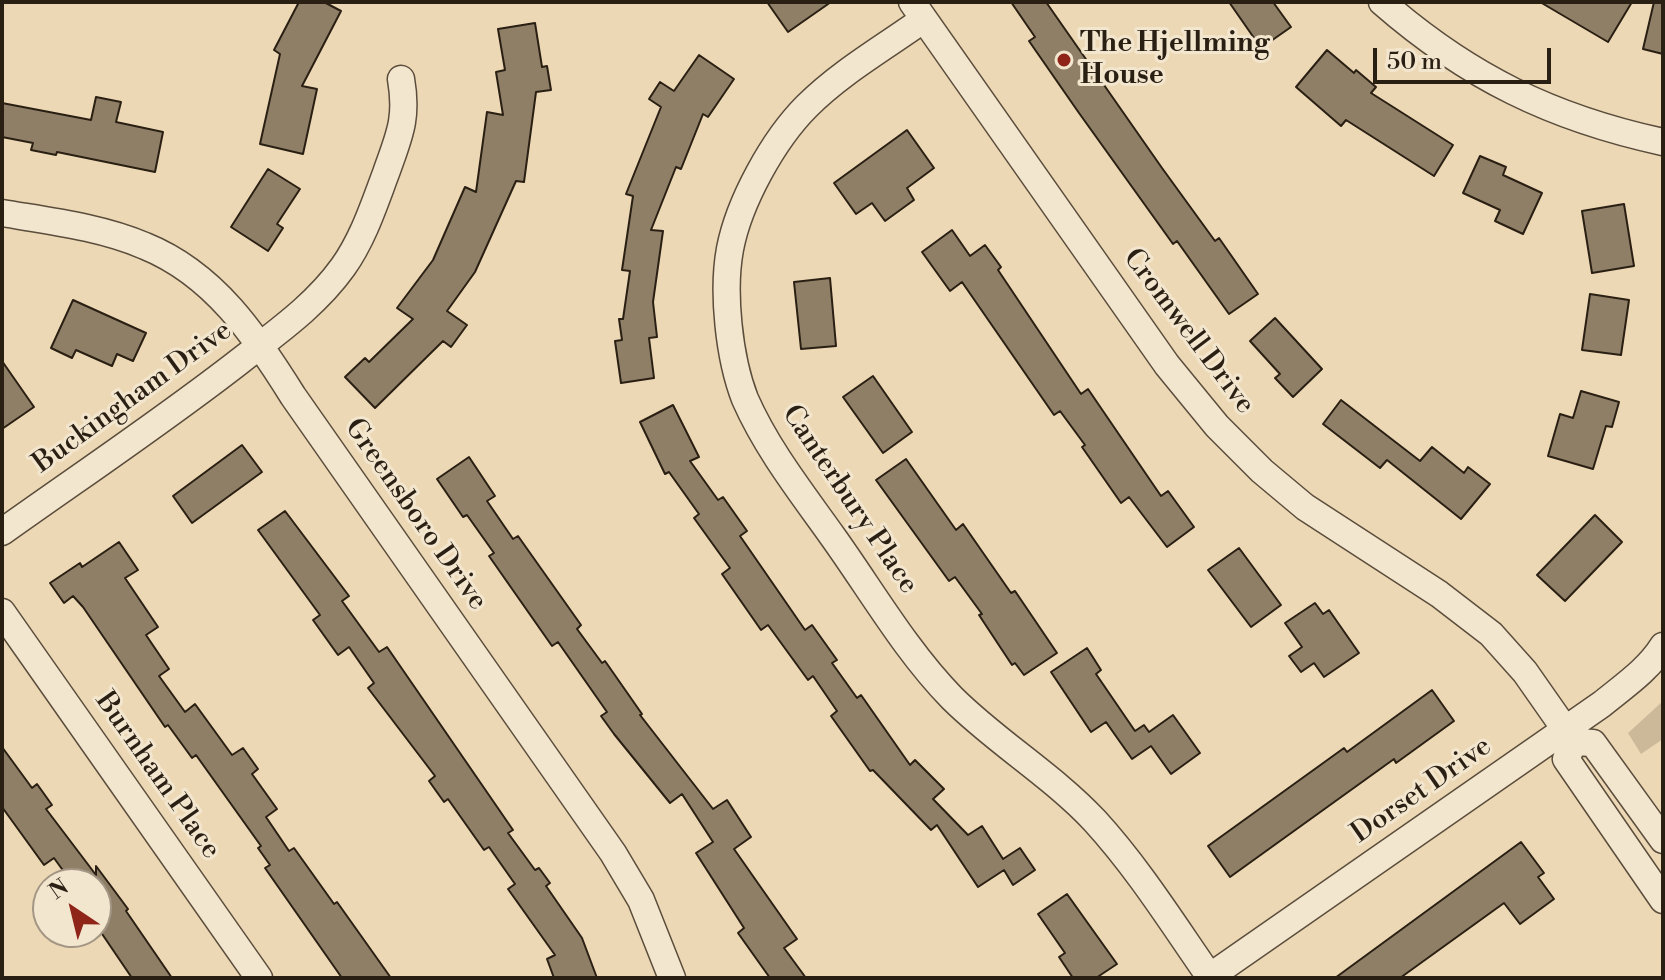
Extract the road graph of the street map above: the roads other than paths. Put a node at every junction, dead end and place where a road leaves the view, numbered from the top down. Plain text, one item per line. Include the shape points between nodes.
1 (1382, 2) edge
2 (918, 11) edge
3 (401, 79) dead end
4 (1663, 142) edge
5 (2, 213) edge
6 (261, 345) junction
7 (2, 532) edge
8 (2, 612) edge
9 (1663, 646) edge
10 (1570, 736) junction
11 (1663, 840) edge
12 (1663, 900) edge
13 (1209, 977) edge
14 (259, 978) edge
15 (672, 978) edge

1 - 4 street via 1456,59 1530,100 1608,130
2 - 10 street, Cromwell Drive via 1167,365 1217,426 1305,507 1472,618 1512,656
2 - 13 street, Canterbury Place via 806,107 755,182 730,249 729,328 744,396 776,456 933,676 971,716 1095,821
3 - 6 street, Buckingham Drive via 404,121 362,234 318,298
5 - 6 street, Greensboro Drive via 122,238 165,254 215,291
6 - 7 street, Buckingham Drive
6 - 15 street, Greensboro Drive via 613,853 641,900
8 - 14 street, Burnham Place
9 - 10 street, Dorset Drive
10 - 11 street, Cromwell Drive via 1593,743
10 - 12 street, Cromwell Drive via 1566,759
10 - 13 street, Dorset Drive

